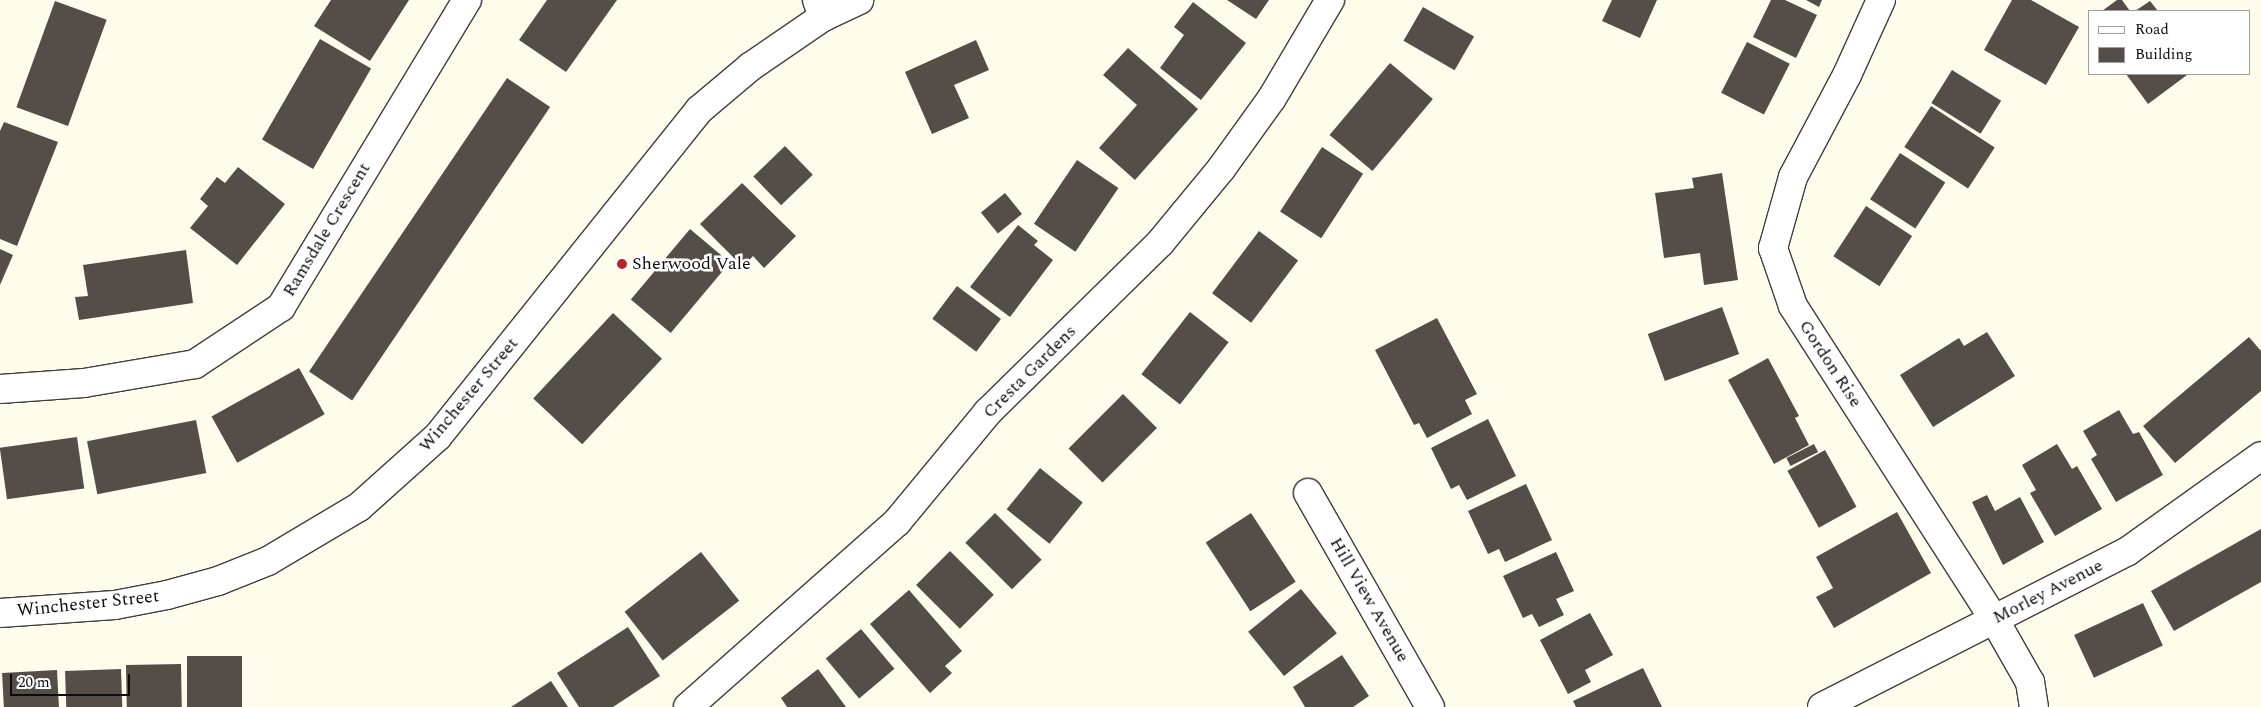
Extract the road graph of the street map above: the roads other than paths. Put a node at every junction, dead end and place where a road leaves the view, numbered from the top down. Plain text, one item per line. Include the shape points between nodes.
1 (467, 0) edge
2 (859, 0) edge
3 (1330, 0) edge
4 (1881, 0) edge
5 (820, 8) edge
6 (0, 389) edge
7 (2261, 456) edge
8 (1308, 493) dead end
9 (0, 613) edge
10 (1994, 619) junction
11 (688, 707) edge
12 (1430, 707) edge
13 (1822, 707) edge
14 (2034, 707) edge

1 - 6 street, Ramsdale Crescent via 281,307 195,364 84,382
2 - 5 street
3 - 11 street, Cresta Gardens via 1272,98 1221,169 1160,243 988,412 896,522
4 - 10 street, Gordon Rise via 1847,75 1794,177 1773,248 1793,306
5 - 9 street, Winchester Street via 699,110 438,436 359,507 268,561 218,581 115,605
7 - 10 street, Morley Avenue via 2128,551
8 - 12 street, Hill View Avenue
10 - 13 street, Morley Avenue
10 - 14 street, Gordon Rise via 2030,682

